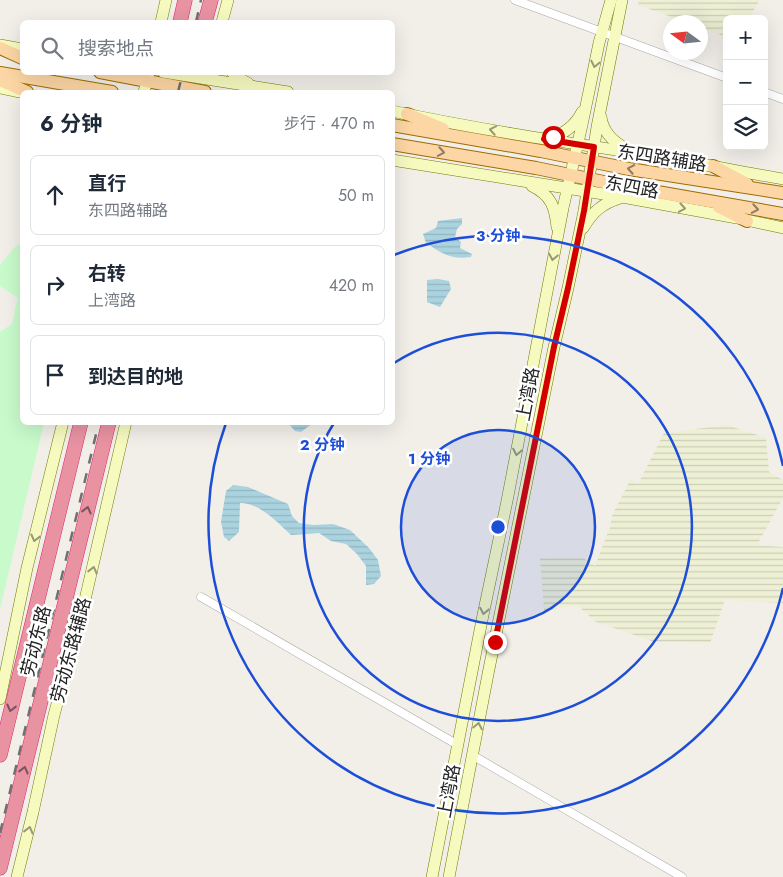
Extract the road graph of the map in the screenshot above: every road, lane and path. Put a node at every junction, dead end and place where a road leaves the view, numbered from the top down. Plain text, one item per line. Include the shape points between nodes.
1 (185, 0) edge
2 (211, 0) edge
3 (228, 0) edge
4 (515, 0) edge
5 (611, 0) edge
6 (622, 0) edge
7 (166, 2) edge
8 (160, 20) edge
9 (180, 20) edge
10 (206, 20) edge
11 (223, 20) edge
12 (602, 32) junction
13 (615, 37) junction
14 (0, 46) edge
15 (20, 49) edge
16 (0, 55) edge
17 (20, 57) edge
18 (20, 58) edge
19 (0, 73) edge
20 (108, 75) edge
21 (113, 75) edge
22 (236, 75) edge
23 (209, 76) edge
24 (723, 77) edge
25 (0, 80) edge
26 (146, 82) edge
27 (259, 87) junction
28 (0, 88) edge
29 (22, 90) edge
30 (96, 90) edge
31 (110, 90) edge
32 (193, 90) edge
33 (206, 90) edge
34 (276, 90) edge
35 (20, 91) edge
36 (768, 93) edge
37 (588, 99) junction
38 (783, 99) edge
39 (600, 110) junction
40 (395, 112) edge
41 (407, 114) junction
42 (395, 126) edge
43 (466, 138) junction
44 (544, 139) junction
45 (578, 144) junction
46 (395, 145) edge
47 (506, 145) junction
48 (594, 147) junction
49 (638, 153) junction
50 (575, 158) junction
51 (395, 161) edge
52 (592, 162) junction
53 (713, 166) junction
54 (571, 175) junction
55 (783, 179) edge
56 (521, 182) junction
57 (588, 185) junction
58 (756, 188) junction
59 (568, 189) junction
60 (655, 192) junction
61 (783, 193) edge
62 (622, 197) junction
63 (703, 200) junction
64 (783, 214) edge
65 (747, 221) junction
66 (783, 228) edge
67 (558, 236) junction
68 (578, 241) junction
69 (62, 425) edge
70 (80, 425) edge
71 (108, 425) edge
72 (125, 425) edge
73 (201, 597) dead end
74 (0, 699) edge
75 (458, 745) junction
76 (0, 755) edge
77 (472, 755) junction
78 (0, 868) edge
79 (17, 877) edge
80 (432, 877) edge
81 (448, 877) edge
82 (682, 877) edge

1 - 9 highway
2 - 10 highway
3 - 11 main road
4 - 12 street
5 - 12 main road, 上湾路
6 - 13 main road, 上湾路
7 - 8 main road
12 - 13 street
12 -> 37 main road, 上湾路
13 - 24 street
13 - 39 main road, 上湾路
14 - 15 main road
14 - 17 main road
16 - 18 main road
19 - 30 main road
20 - 31 main road via 116,82
21 - 26 main road
22 - 27 main road
23 - 27 main road
23 - 33 main road
25 - 29 main road
26 - 32 main road
27 - 34 main road
28 - 35 main road
36 - 38 street
37 - 44 main road via 578,120 567,131
37 - 45 main road, 上湾路
39 - 48 main road, 上湾路
39 - 49 main road via 603,126 610,138 623,148
40 - 41 main road, 东四路辅路
41 - 43 main road
44 -> 41 main road, 东四路辅路
42 - 43 main road, 东四路
43 - 47 main road, 东四路
44 - 45 main road, 东四路辅路
44 - 47 main road
45 - 48 main road, 东四路辅路
45 - 50 main road, 上湾路
46 -> 54 main road, 东四路
47 - 50 main road, 东四路
48 - 49 main road, 东四路辅路
48 - 52 main road, 上湾路
49 - 53 main road, 东四路辅路
50 - 52 main road, 东四路
50 - 54 main road, 上湾路
51 - 56 main road
52 - 57 main road, 上湾路
58 -> 52 main road, 东四路
53 - 55 main road, 东四路辅路
53 - 58 main road
54 - 57 main road, 东四路
54 - 59 main road, 上湾路
56 - 59 main road
56 - 67 main road via 546,195 554,209
57 - 59 main road
57 - 60 main road, 东四路
57 - 62 main road
57 - 68 main road, 上湾路
58 - 61 main road, 东四路
59 - 67 main road, 上湾路
60 - 62 main road
60 - 63 main road, 东四路
62 -> 65 main road
62 - 68 main road via 603,204 595,211
63 -> 64 main road, 东四路
63 - 65 main road
65 - 66 main road
67 -> 75 main road, 上湾路
77 -> 68 main road, 上湾路
69 -> 74 main road via 27,568
70 -> 76 highway, 劳动东路
78 -> 71 highway, 劳动东路
79 -> 72 main road, 劳动东路辅路
73 - 75 street
75 - 80 main road, 上湾路
77 - 81 main road, 上湾路
77 - 82 street

